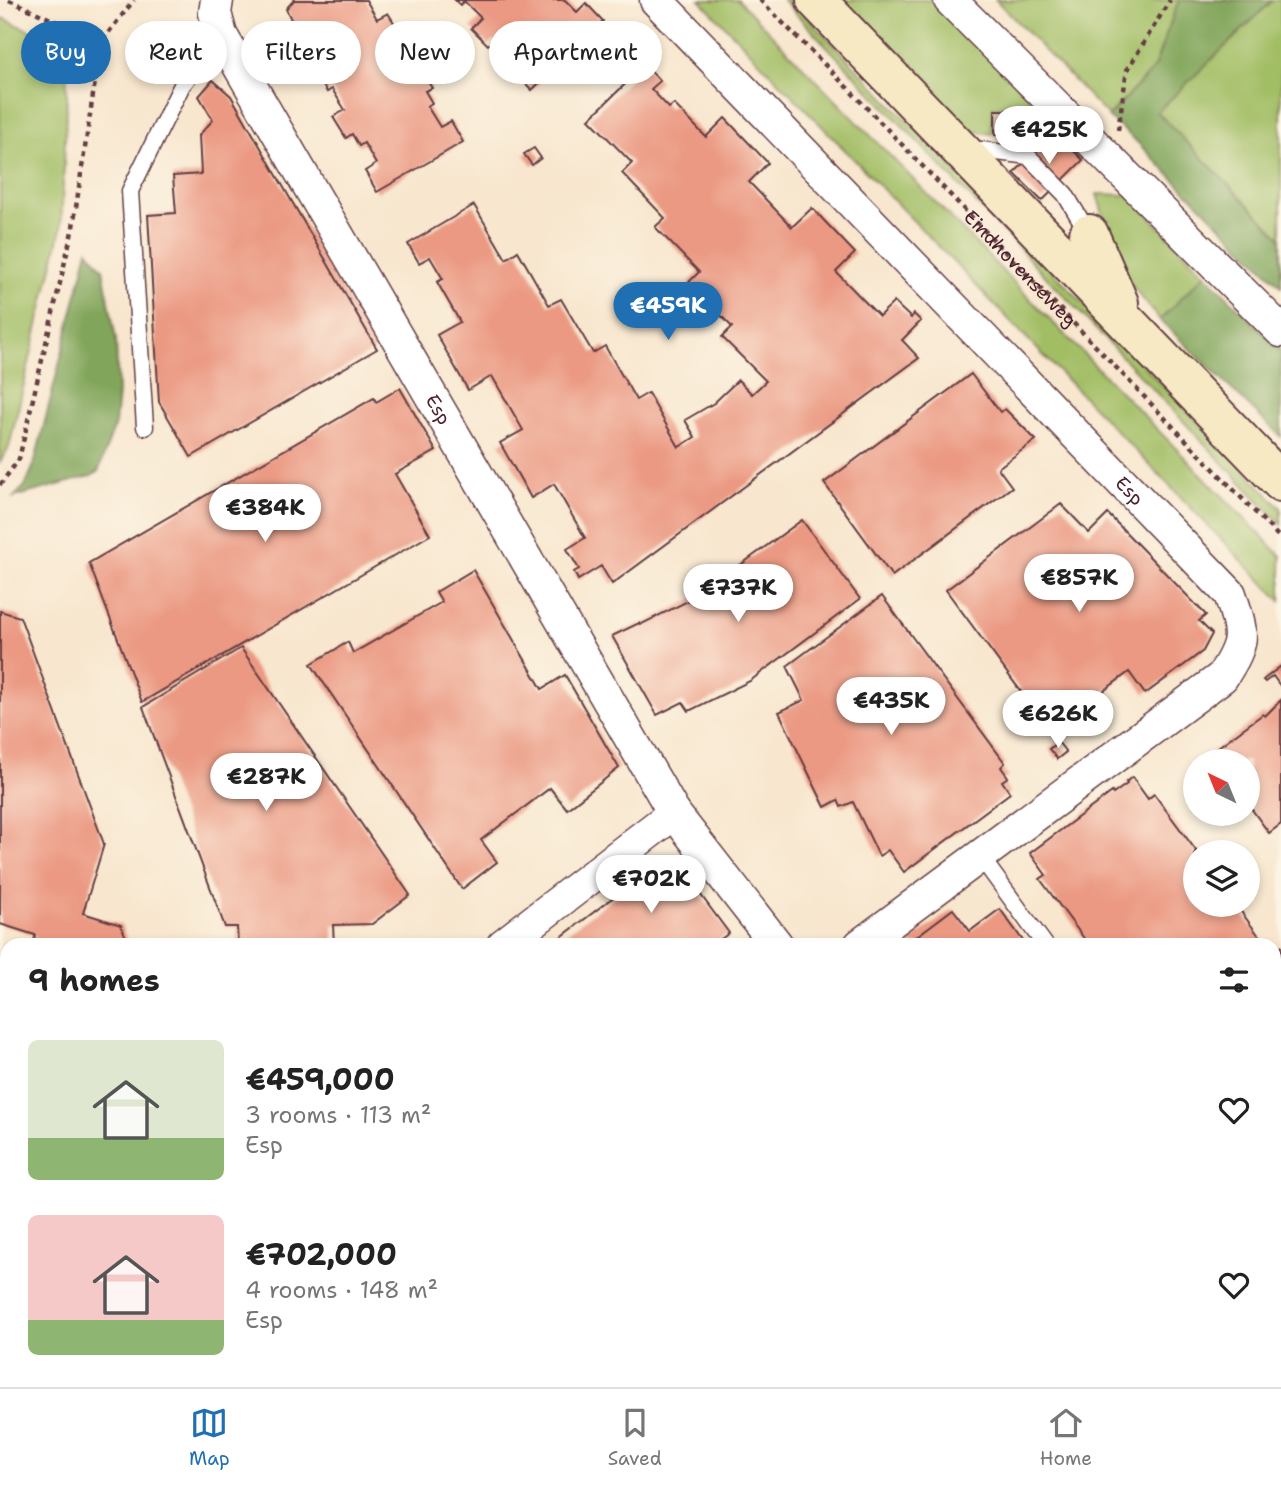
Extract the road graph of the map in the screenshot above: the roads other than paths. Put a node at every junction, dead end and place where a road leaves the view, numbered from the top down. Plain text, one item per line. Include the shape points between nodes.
1 (217, 0) edge
2 (656, 0) edge
3 (816, 0) edge
4 (950, 0) edge
5 (217, 21) edge
6 (227, 45) edge
7 (183, 84) edge
8 (960, 151) junction
9 (1089, 234) joint
10 (1130, 328) junction
11 (1281, 331) edge
12 (145, 427) dead end
13 (1281, 482) edge
14 (674, 813) junction
15 (980, 856) junction
16 (512, 938) edge
17 (772, 938) edge
18 (869, 938) edge
19 (1040, 938) edge

1 - 5 street, Esp
2 - 15 street, Esp via 1230,594 1242,632 1236,656 1222,677
3 - 8 main road, Eindhovenseweg
4 - 11 street
6 - 14 street, Esp
7 - 12 lane via 130,191
8 - 9 lane via 1028,156 1065,194
8 - 10 main road, Eindhovenseweg
9 - 10 main road
10 - 13 main road, Eindhovenseweg
14 - 16 street
14 - 17 street, Esp
15 - 18 street, Esp
15 - 19 lane

